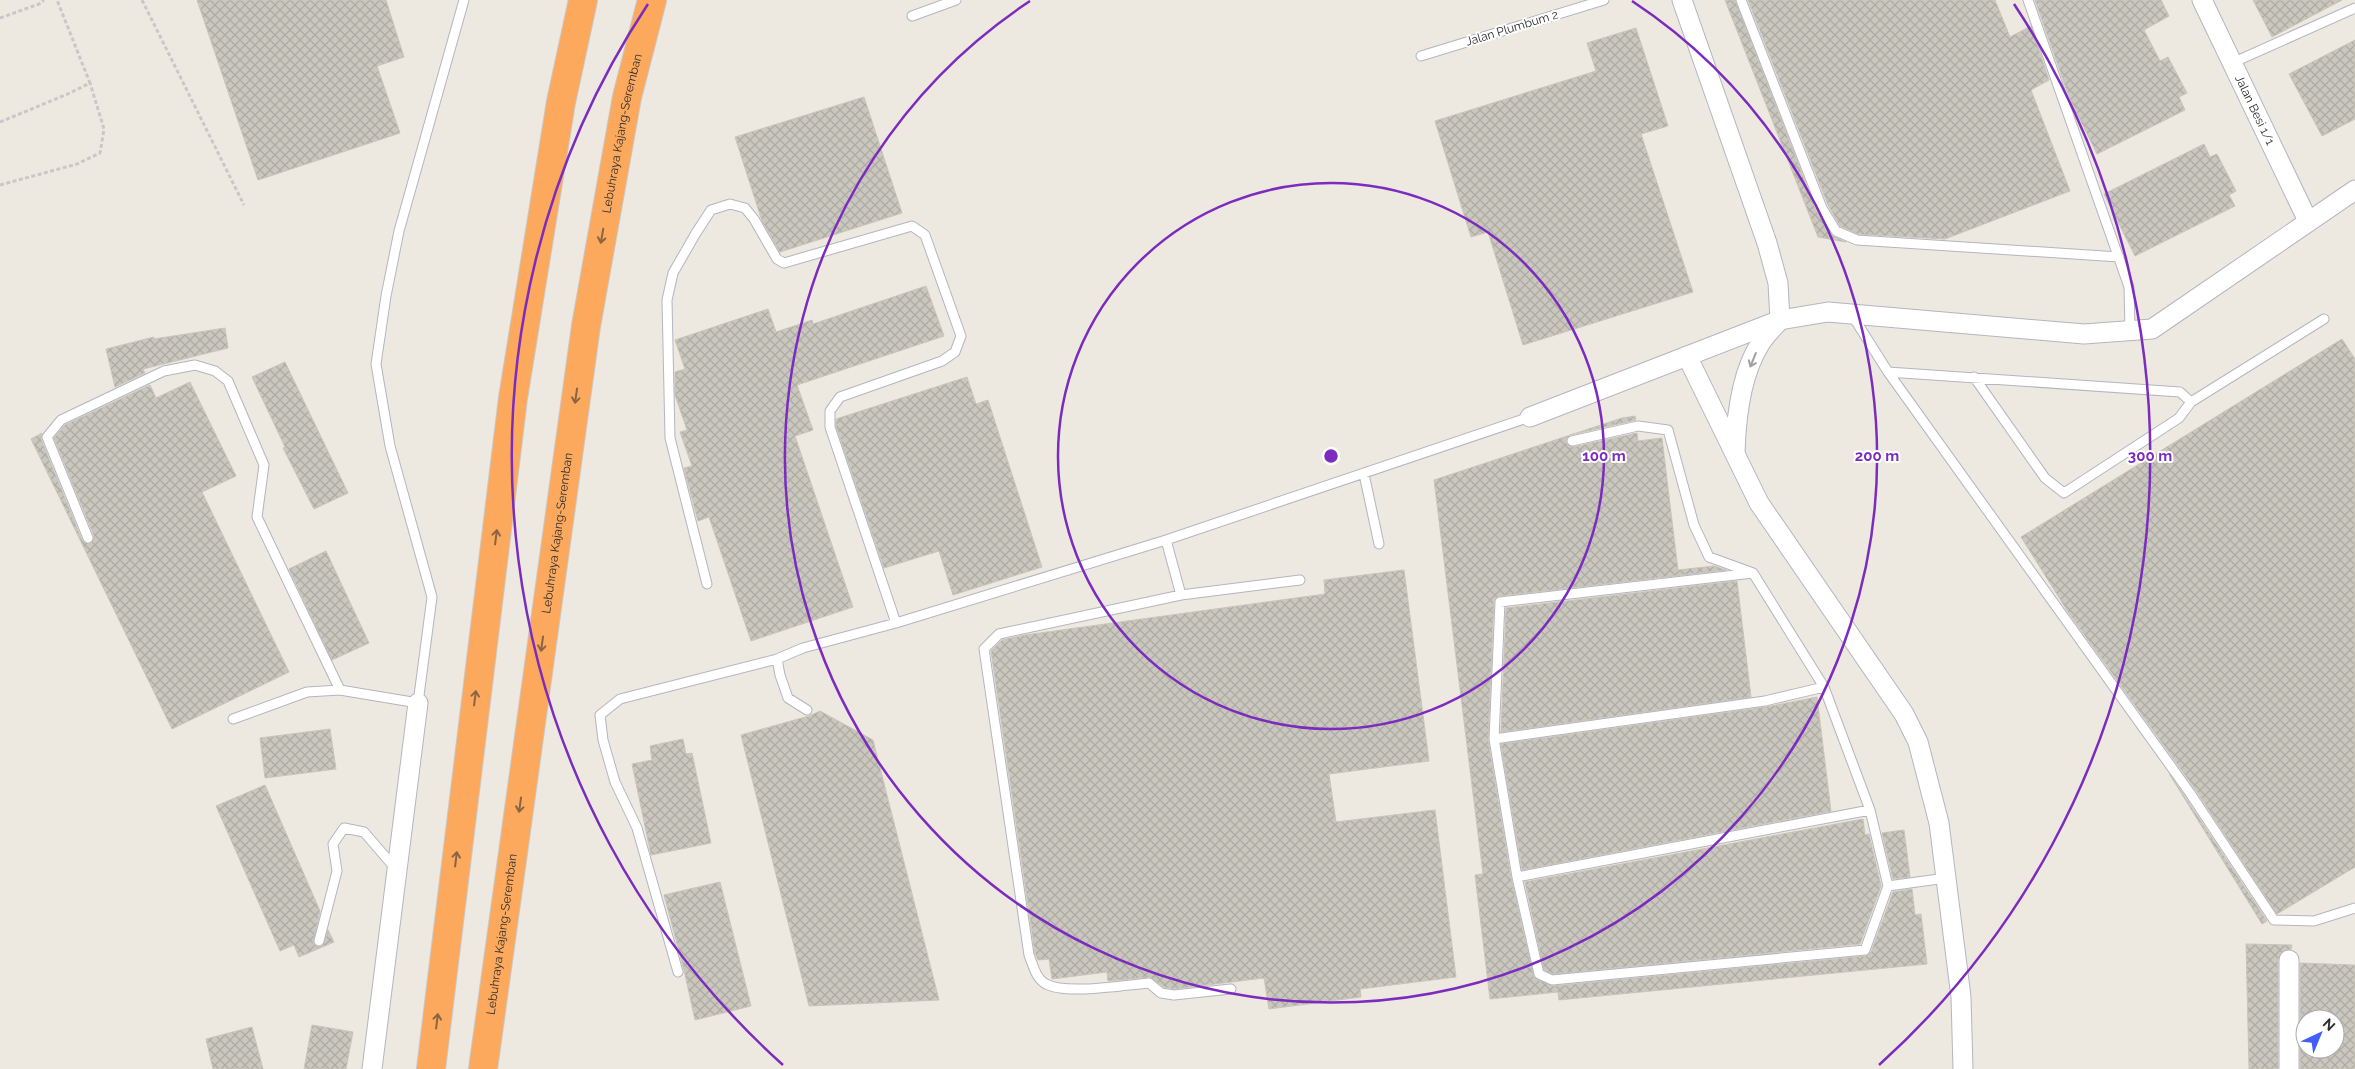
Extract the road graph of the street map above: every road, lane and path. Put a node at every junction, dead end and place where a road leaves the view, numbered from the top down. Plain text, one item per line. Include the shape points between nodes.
1 (44, 0) edge
2 (57, 0) edge
3 (142, 0) edge
4 (464, 0) edge
5 (583, 0) edge
6 (652, 0) edge
7 (956, 0) edge
8 (1604, 0) edge
9 (1682, 0) edge
10 (1741, 0) edge
11 (2028, 0) edge
12 (2202, 0) edge
13 (2355, 8) edge
14 (912, 16) dead end
15 (0, 18) edge
16 (1421, 56) dead end
17 (2232, 64) junction
18 (90, 83) junction
19 (0, 122) edge
20 (0, 185) edge
21 (2355, 190) edge
22 (244, 205) dead end
23 (2308, 221) junction
24 (2119, 257) junction
25 (1850, 313) junction
26 (2324, 319) dead end
27 (1780, 320) junction
28 (2130, 331) junction
29 (1687, 356) junction
30 (1888, 372) junction
31 (1974, 377) junction
32 (2192, 402) junction
33 (1530, 417) joint
34 (1572, 441) dead end
35 (1735, 457) junction
36 (1364, 474) junction
37 (88, 538) dead end
38 (1166, 540) junction
39 (1379, 544) dead end
40 (1753, 573) junction
41 (1300, 580) dead end
42 (706, 584) dead end
43 (1182, 595) junction
44 (896, 623) junction
45 (777, 658) junction
46 (1824, 687) junction
47 (340, 690) junction
48 (418, 704) junction
49 (807, 710) dead end
50 (233, 719) dead end
51 (1494, 739) junction
52 (1870, 810) junction
53 (397, 870) junction
54 (1517, 876) junction
55 (1946, 878) junction
56 (1888, 886) junction
57 (2355, 908) edge
58 (319, 941) dead end
59 (2289, 960) dead end
60 (678, 972) dead end
61 (1231, 989) dead end
62 (372, 1069) edge
63 (431, 1069) edge
64 (483, 1069) edge
65 (1963, 1069) edge
66 (2289, 1069) edge

1 - 15 path
2 - 18 path
3 - 22 path
4 - 48 lane via 399,231 376,364 390,446 432,598
63 -> 5 highway via 513,398 561,102
6 -> 64 highway, Lebuhraya Kajang-Seremban via 627,98 586,326
7 - 14 lane
8 - 16 lane, Jalan Plumbum 2
9 - 27 street via 1767,243 1778,283
10 - 24 lane via 1822,208 1836,230 1856,240
11 - 24 lane
12 - 17 street, Jalan Besi 1/1
13 - 17 lane
17 - 23 street, Jalan Besi 1/1
18 - 19 path
18 - 20 path via 104,128 100,153 77,164
21 - 23 street
23 - 28 street via 2175,315 2152,329
24 - 28 lane via 2129,287
25 - 27 street via 1828,312
25 - 28 street via 2084,334
25 - 30 lane
26 - 32 lane
27 - 29 street
27 -> 35 street via 1760,344 1746,379 1736,419
29 - 33 street
29 - 35 street
30 - 31 lane
30 - 57 lane via 2185,785 2274,920 2314,921
31 - 32 lane via 2180,392
31 - 32 lane via 2046,478 2064,493 2179,418
33 - 36 lane
34 - 40 lane via 1638,426 1668,430 1694,525 1709,558
35 - 55 street via 1759,503 1904,714 1915,735 1938,822
36 - 38 lane
36 - 39 lane
37 - 47 lane via 48,437 61,420 164,371 195,366 215,371 228,381 264,465 257,517
38 - 43 lane
38 - 44 lane
40 - 46 lane
40 - 51 lane via 1500,602
41 - 43 lane
42 - 44 lane via 670,438 667,300 674,273 696,233 711,210 730,204 745,208 777,259 784,262 912,226 925,235 961,336 955,352 942,361 840,397 830,411 830,427
43 - 61 lane via 999,634 984,649 1034,971 1045,984 1062,990 1150,983 1161,993 1174,996
44 - 45 lane
45 - 49 lane via 788,698
45 - 60 lane via 620,699 600,715 603,740 615,782 637,828
46 - 51 lane via 1765,701
46 - 52 lane
47 - 48 lane
47 - 50 lane via 307,692
48 - 53 street
51 - 54 lane
52 - 54 lane
52 - 56 lane
53 - 58 lane via 364,832 344,828 333,844 337,871
53 - 62 street
54 - 56 lane via 1539,974 1552,980 1865,950
55 - 56 lane
55 - 65 street via 1961,997
59 - 66 street

